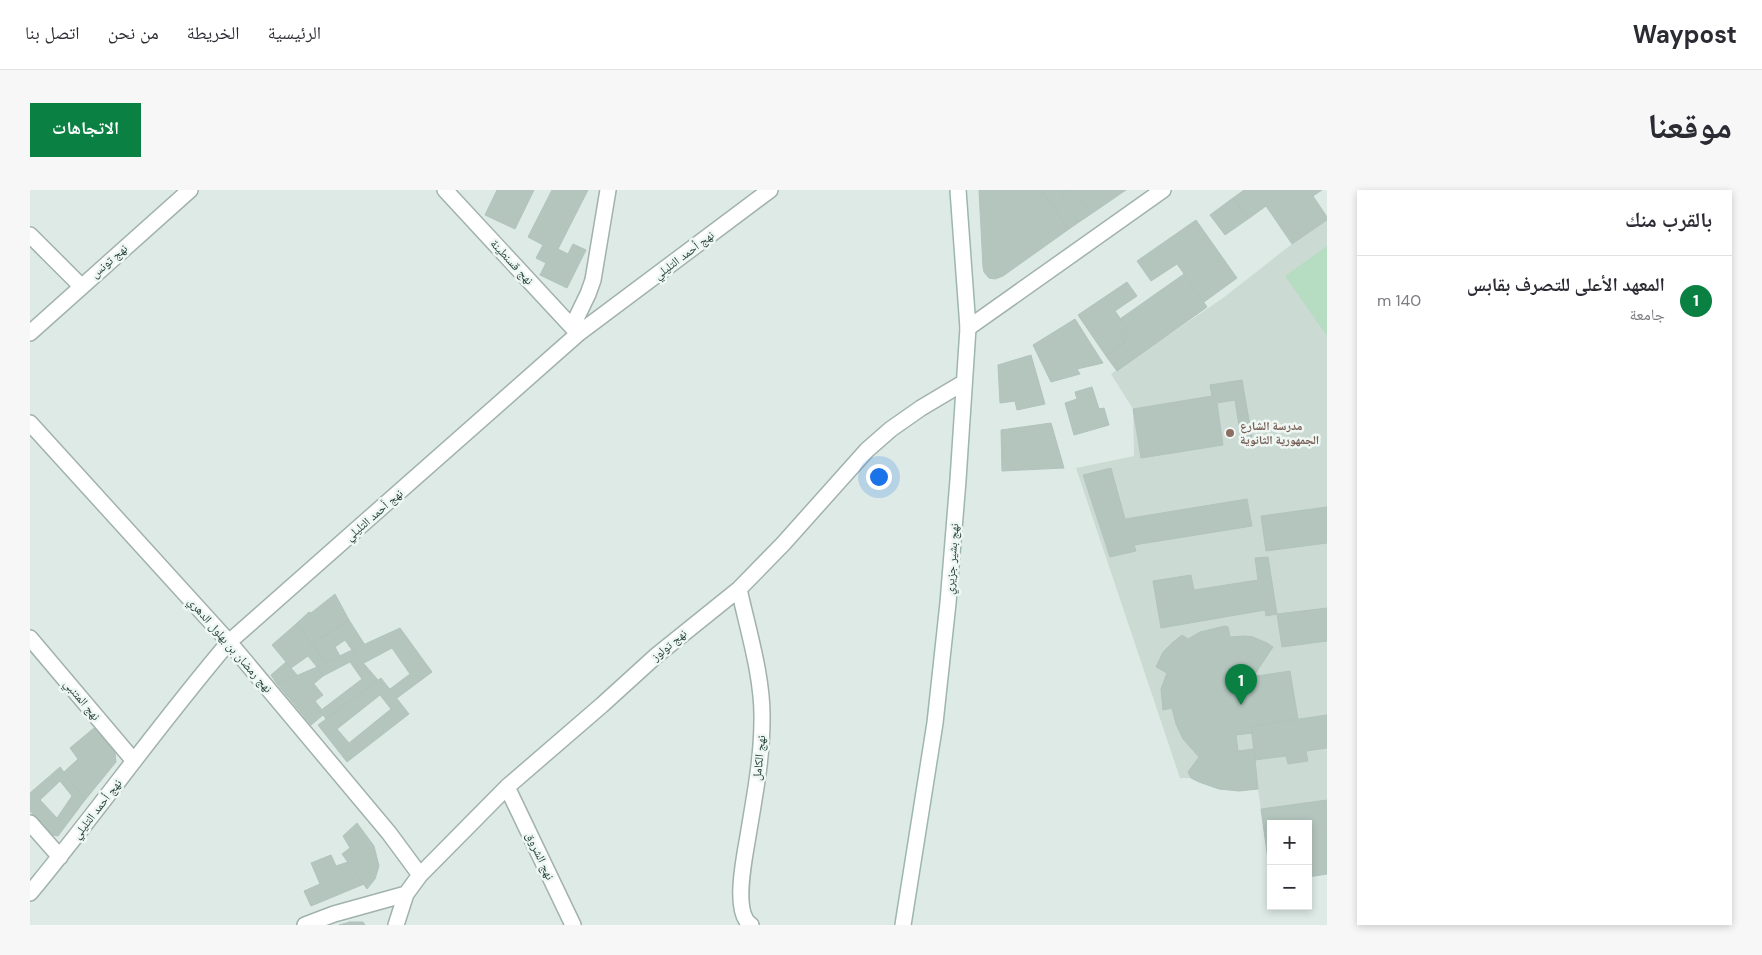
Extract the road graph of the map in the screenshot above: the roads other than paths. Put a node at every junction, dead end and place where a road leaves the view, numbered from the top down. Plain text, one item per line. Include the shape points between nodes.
1 (190, 190) edge
2 (446, 190) edge
3 (608, 190) edge
4 (770, 190) edge
5 (958, 190) edge
6 (1163, 190) edge
7 (30, 235) edge
8 (81, 286) junction
9 (968, 328) junction
10 (576, 330) junction
11 (30, 333) edge
12 (963, 383) junction
13 (30, 423) edge
14 (739, 589) junction
15 (30, 638) edge
16 (229, 642) junction
17 (134, 761) junction
18 (507, 788) junction
19 (30, 823) edge
20 (60, 857) junction
21 (420, 875) junction
22 (30, 893) edge
23 (406, 894) junction
24 (305, 925) edge
25 (396, 925) edge
26 (573, 925) edge
27 (751, 925) edge
28 (903, 925) edge

1 - 8 street, نهج تونس
2 - 10 street, نهج قسنطينة
3 - 10 street via 593,280
4 - 10 street, نهج أحمد التليلي
5 - 9 street, نهج بشير جزيري
6 - 9 street
7 - 8 street
8 - 11 street, نهج تونس
9 - 12 street, نهج بشير جزيري
10 - 16 street, نهج أحمد التليلي
12 - 14 street, نهج تولوز via 899,424 867,450
12 - 28 street, نهج بشير جزيري via 957,489 935,723
13 - 16 street, نهج رمضان بن بهلول الدهري
14 - 18 street, نهج تولوز via 656,655
14 - 27 street, نهج الكامل via 761,695 762,720 760,758 741,886 742,911 746,922
15 - 17 street, نهج المتنبي
16 - 17 street, نهج أحمد التليلي
16 - 21 street, نهج رمضان بن بهلول الدهري via 389,833
17 - 20 street, نهج أحمد التليلي
18 - 21 street, نهج تولوز
18 - 26 street, نهج الشروق
19 - 20 street
20 - 22 street, نهج أحمد التليلي
21 - 23 street, نهج تولوز
23 - 24 street
23 - 25 street, نهج تولوز

